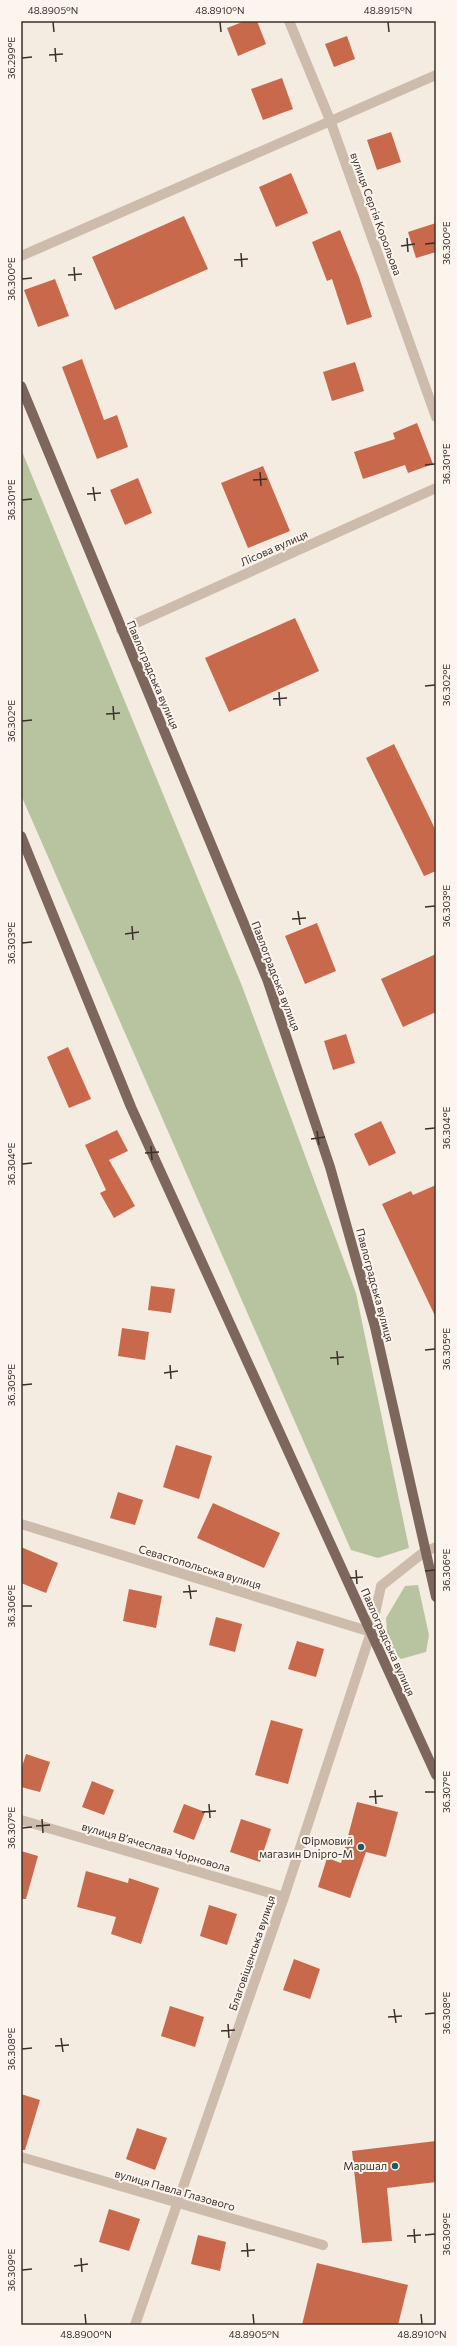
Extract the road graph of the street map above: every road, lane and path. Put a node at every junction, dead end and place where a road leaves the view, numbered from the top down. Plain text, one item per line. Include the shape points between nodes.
1 (289, 21) edge
2 (436, 74) edge
3 (330, 120) junction
4 (21, 256) edge
5 (21, 386) edge
6 (436, 417) edge
7 (436, 488) edge
8 (121, 630) junction
9 (21, 836) edge
10 (21, 1524) edge
11 (436, 1547) edge
12 (424, 1552) junction
13 (436, 1597) edge
14 (371, 1632) junction
15 (436, 1775) edge
16 (21, 1820) edge
17 (284, 1897) junction
18 (21, 2157) edge
19 (178, 2203) junction
20 (323, 2245) dead end
21 (135, 2325) edge

1 - 3 street, вулиця Сергія Корольова
2 - 3 street
3 - 4 street
3 - 6 street, вулиця Сергія Корольова
5 - 8 main road, Павлоградська вулиця
7 - 8 street, Лісова вулиця
8 - 12 main road, Павлоградська вулиця via 267,979 330,1167 374,1327
9 - 14 main road, Павлоградська вулиця via 130,1107
10 - 14 street, Севастопольська вулиця
11 - 12 street, Благовіщенська вулиця
12 - 13 main road, Павлоградська вулиця
12 - 14 street, Благовіщенська вулиця via 381,1586
14 - 15 main road, Павлоградська вулиця
14 - 17 street, Благовіщенська вулиця
16 - 17 street, вулиця В’ячеслава Чорновола
17 - 19 street, Благовіщенська вулиця
18 - 19 street, вулиця Павла Глазового
19 - 20 street, вулиця Павла Глазового
19 - 21 street, Благовіщенська вулиця

